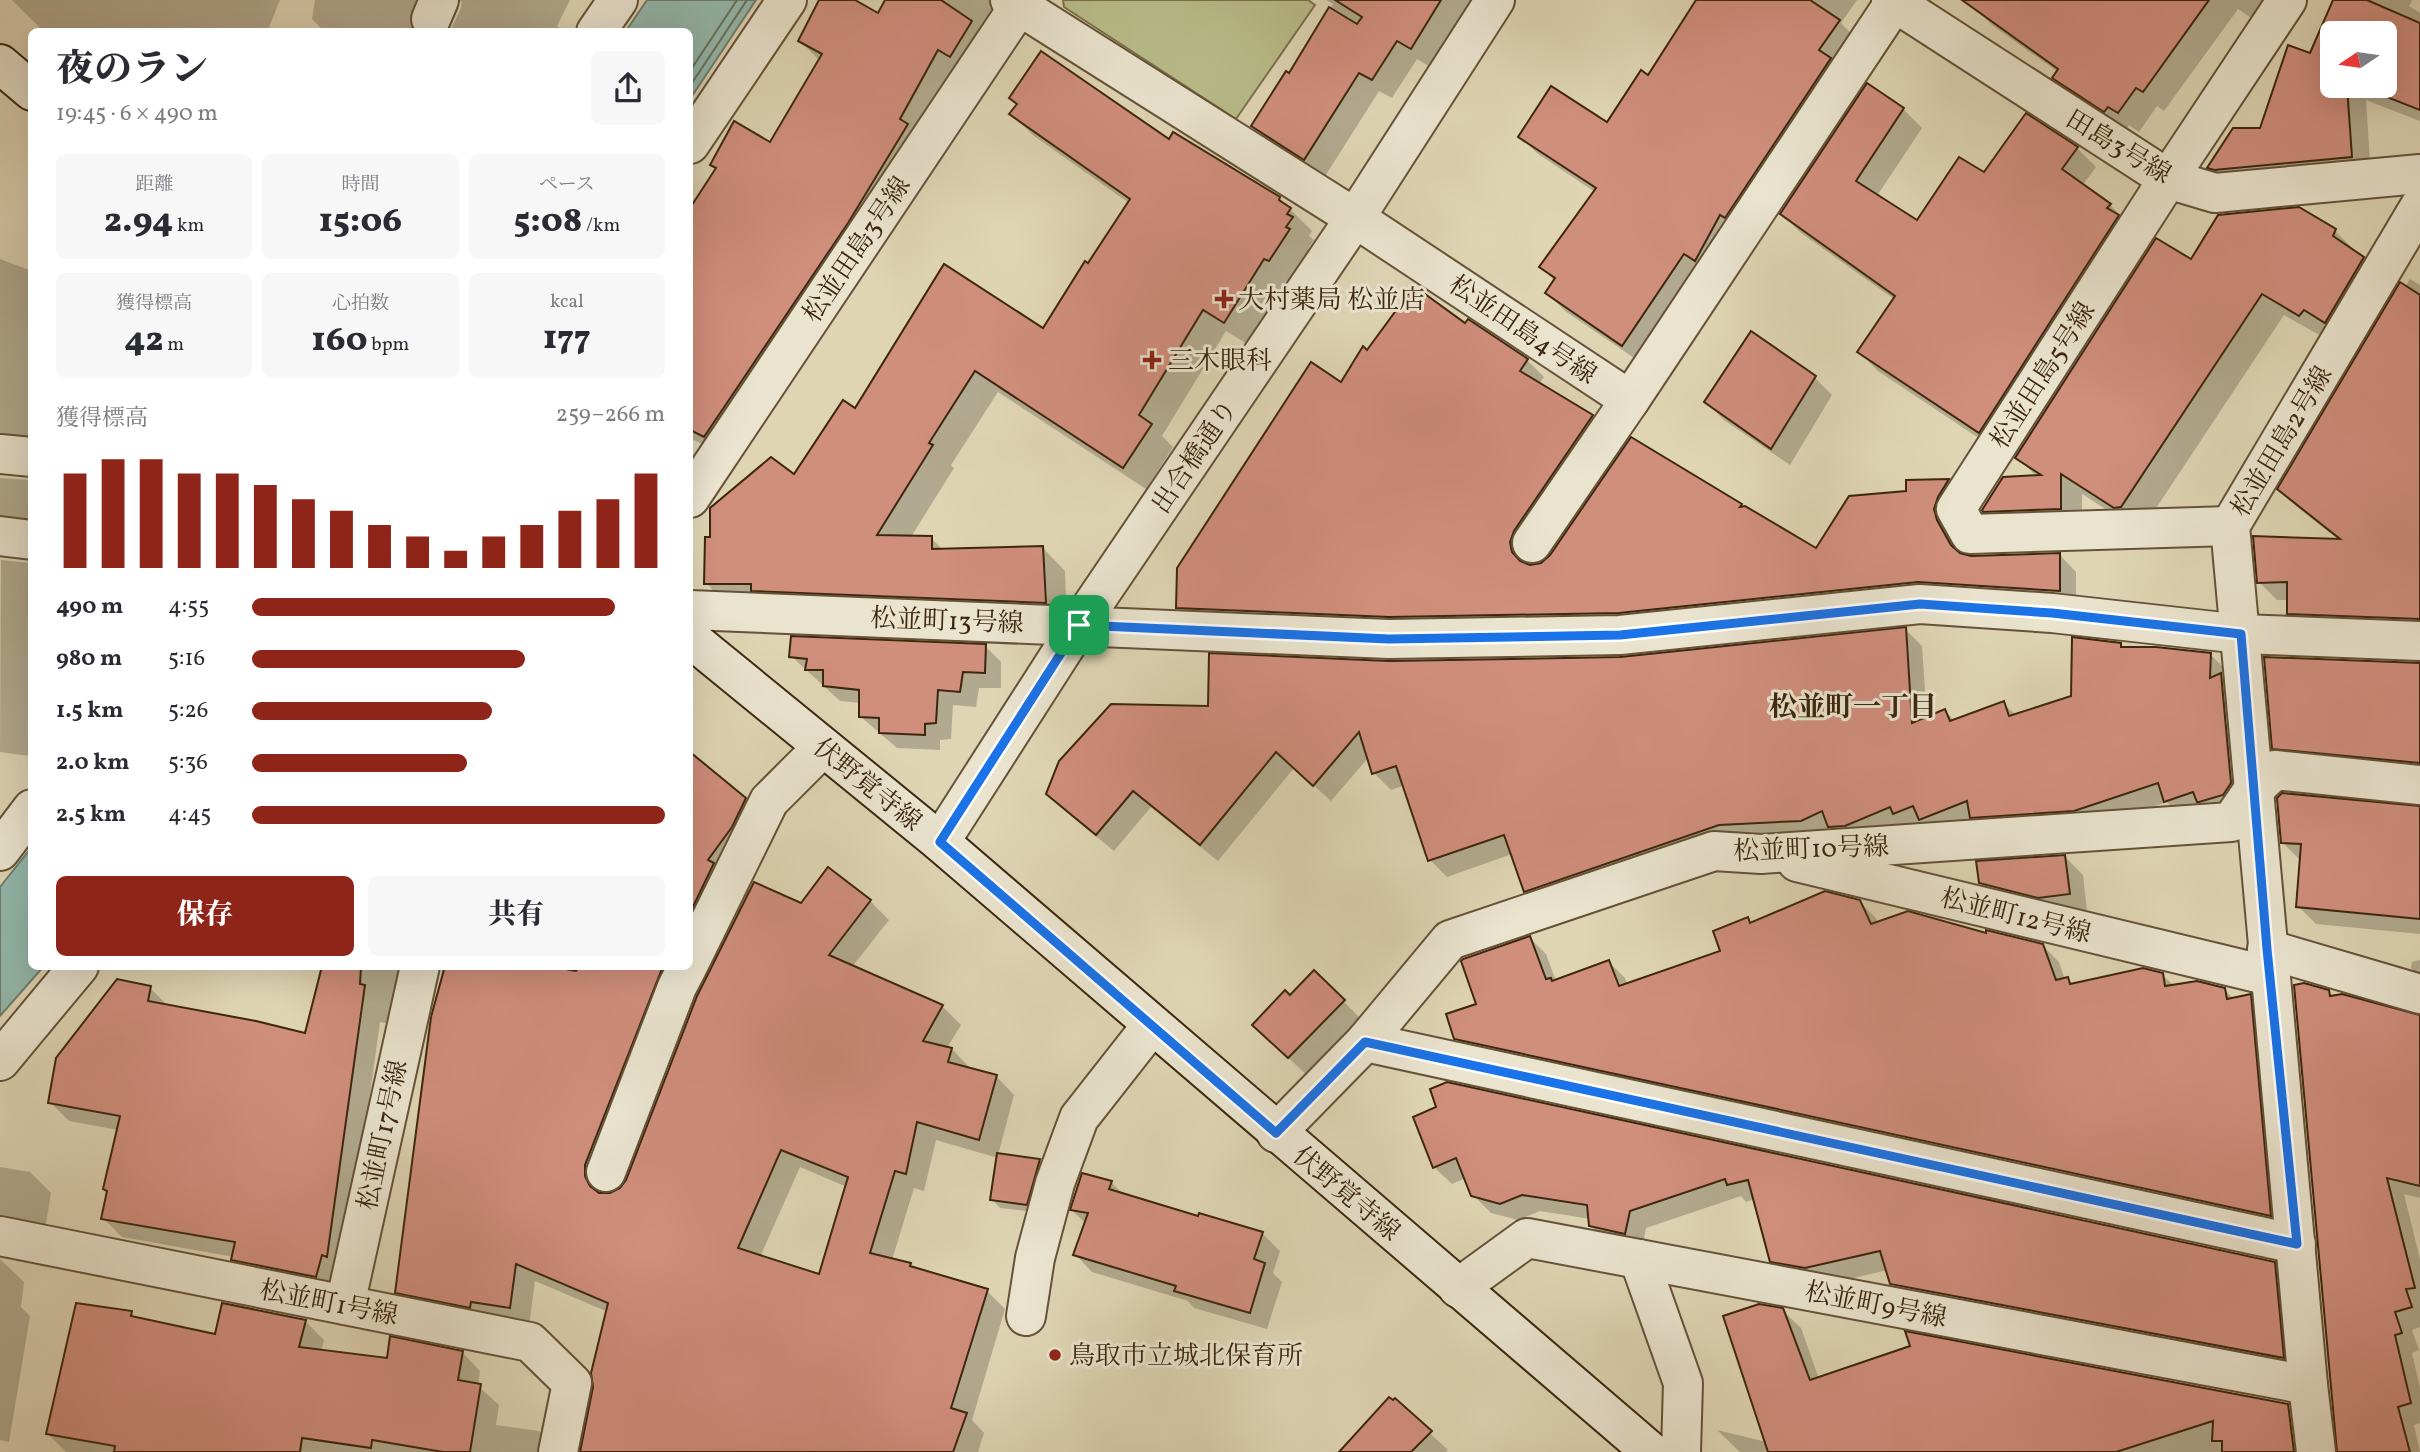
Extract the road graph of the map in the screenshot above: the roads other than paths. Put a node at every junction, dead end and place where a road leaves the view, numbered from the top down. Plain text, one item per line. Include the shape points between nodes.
1 (618, 0) edge
2 (787, 0) edge
3 (1495, 0) edge
4 (2287, 0) edge
5 (1894, 1) edge
6 (1018, 2) edge
7 (599, 28) edge
8 (0, 64) edge
9 (28, 88) edge
10 (693, 140) edge
11 (2420, 174) edge
12 (2168, 179) junction
13 (2420, 206) edge
14 (1355, 218) junction
15 (1630, 400) junction
16 (0, 454) edge
17 (28, 457) edge
18 (693, 493) edge
19 (2230, 526) junction
20 (0, 536) edge
21 (28, 540) edge
22 (1532, 543) dead end
23 (693, 610) edge
24 (1079, 625) junction
25 (2241, 634) junction
26 (693, 640) edge
27 (2420, 641) edge
28 (823, 747) junction
29 (2420, 785) edge
30 (2253, 790) junction
31 (28, 814) edge
32 (940, 842) junction
33 (0, 851) edge
34 (1761, 854) junction
35 (693, 956) edge
36 (2269, 963) junction
37 (76, 970) edge
38 (419, 970) edge
39 (686, 970) edge
40 (2420, 994) edge
41 (1152, 1025) junction
42 (1365, 1042) junction
43 (0, 1061) edge
44 (1276, 1133) junction
45 (606, 1172) dead end
46 (0, 1237) edge
47 (2297, 1244) junction
48 (1639, 1259) junction
49 (1458, 1288) junction
50 (345, 1305) junction
51 (1026, 1316) dead end
52 (2308, 1385) junction
53 (558, 1452) edge
54 (1651, 1452) edge
55 (1681, 1452) edge
56 (2316, 1452) edge

1 - 7 street
2 - 10 street
3 - 14 street, 出合橋通り
4 - 12 street, 松並田島5号線
5 - 12 street, 田島3号線
5 - 15 street
6 - 14 street, 松並田島4号線
6 - 18 street, 松並田島3号線
8 - 9 street
11 - 12 street, 田島3号線 via 2215,193
12 - 19 street, 松並田島5号線 via 1956,509 1970,534
13 - 19 street, 松並田島2号線
14 - 15 street, 松並田島4号線
14 - 24 street, 出合橋通り
15 - 22 street
16 - 17 street
19 - 25 street, 松並田島2号線
20 - 21 street
23 - 24 street, 松並町13号線
24 - 25 street, 松並町13号線 via 1389,639 1620,635 1920,604
24 - 32 street, 出合橋通り
25 - 27 street, 松並町13号線
25 - 30 street, 松並田島2号線
26 - 28 street, 伏野覚寺線
28 - 32 street, 伏野覚寺線
28 - 35 street via 769,802
29 - 30 street, 松並町10号線 via 2275,770
30 - 34 street, 松並町10号線 via 2231,822
30 - 36 street, 松並田島2号線
31 - 33 street
32 - 41 street, 伏野覚寺線
34 - 36 street, 松並町12号線
34 - 42 street, 松並町10号線 via 1714,851 1450,940
36 - 40 street
36 - 47 street, 松並田島2号線
37 - 43 street
38 - 50 street, 松並町17号線
39 - 45 street
41 - 44 street, 伏野覚寺線
41 - 51 street via 1079,1118 1055,1183 1035,1258
42 - 44 street, 松並町10号線
42 - 47 street
44 - 49 street, 伏野覚寺線
46 - 50 street, 松並町1号線
47 - 52 street, 松並田島2号線
48 - 49 street, 松並町9号線 via 1527,1238
48 - 52 street, 松並町9号線
48 - 55 street via 1683,1383
49 - 54 street, 伏野覚寺線
50 - 53 street, 松並町1号線 via 530,1342 572,1383
52 - 56 street, 松並田島2号線

